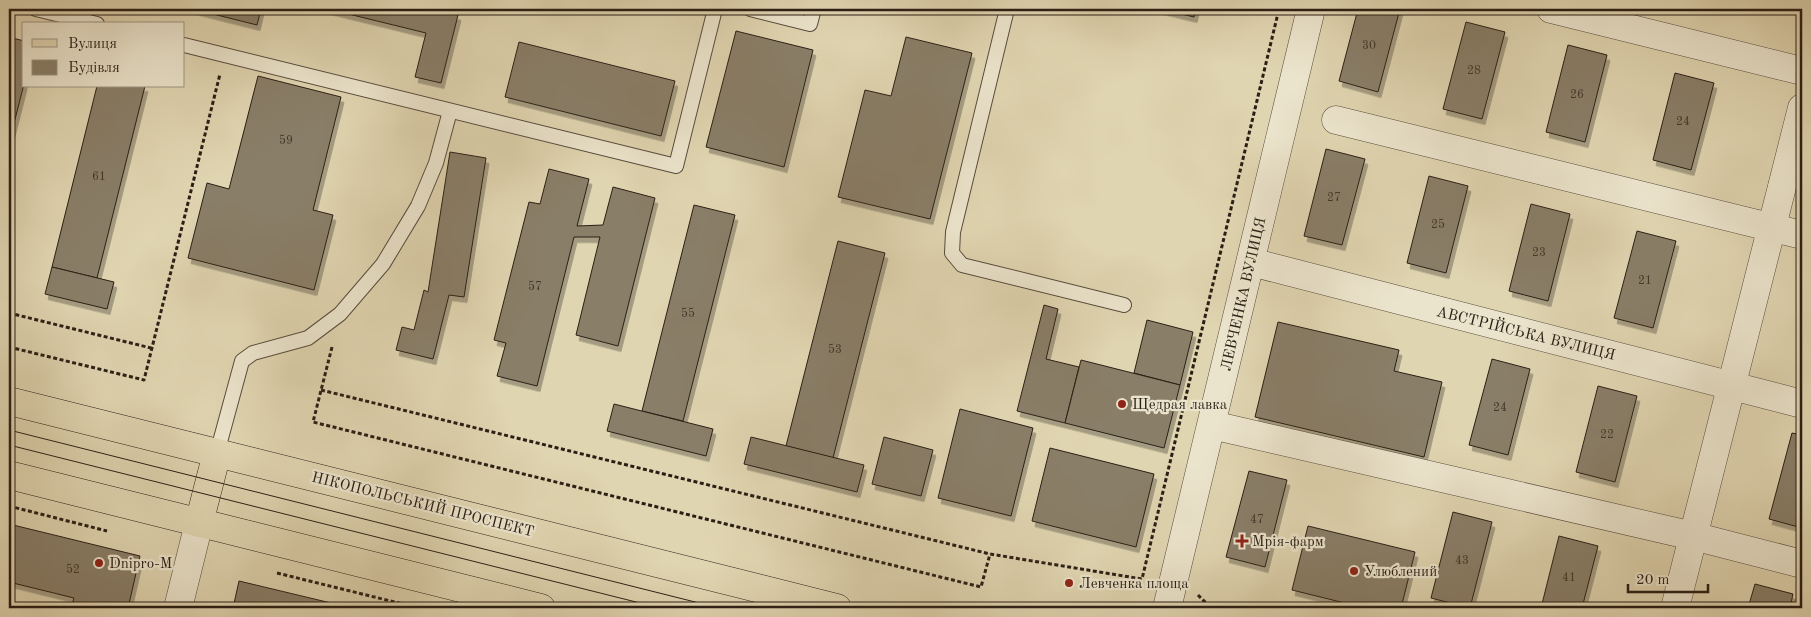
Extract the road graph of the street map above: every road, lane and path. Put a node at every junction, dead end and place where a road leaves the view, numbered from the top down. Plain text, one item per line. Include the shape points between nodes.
1 (36, 9) edge
2 (715, 9) edge
3 (750, 9) edge
4 (814, 9) edge
5 (1007, 9) edge
6 (1279, 9) edge
7 (1311, 9) edge
8 (1551, 9) edge
9 (89, 22) edge
10 (185, 45) edge
11 (225, 55) junction
12 (1802, 71) edge
13 (1802, 108) edge
14 (450, 111) junction
15 (1336, 120) dead end
16 (1772, 228) junction
17 (1802, 235) edge
18 (1251, 262) junction
19 (1124, 305) dead end
20 (9, 313) edge
21 (340, 314) junction
22 (9, 347) edge
23 (152, 348) junction
24 (1732, 386) junction
25 (321, 390) junction
26 (9, 401) edge
27 (1802, 404) edge
28 (1212, 425) junction
29 (217, 453) junction
30 (9, 475) edge
31 (9, 506) edge
32 (199, 523) junction
33 (107, 531) dead end
34 (1693, 536) junction
35 (990, 554) junction
36 (1802, 564) edge
37 (277, 573) dead end
38 (1197, 594) dead end
39 (178, 608) edge
40 (419, 608) edge
41 (541, 608) edge
42 (838, 608) edge
43 (1168, 608) edge
44 (1211, 608) edge
45 (1675, 608) edge

1 - 9 lane
2 - 14 lane via 676,166
3 - 4 lane via 810,24
5 - 19 lane via 953,232 952,252 962,265
6 - 35 path via 1142,579
7 - 18 street, ЛЕВЧЕНКА ВУЛИЦЯ
8 - 12 street
10 - 11 lane
11 - 14 lane
11 - 23 path
13 - 16 street
14 - 21 lane via 436,163 418,206 383,264
15 - 16 street
16 - 17 street
16 - 24 street
18 - 24 street, АВСТРІЙСЬКА ВУЛИЦЯ
18 - 28 street, ЛЕВЧЕНКА ВУЛИЦЯ
20 - 23 path
21 - 25 path
21 - 29 lane via 308,338 253,353 242,361
22 - 23 path via 144,380
24 - 27 street, АВСТРІЙСЬКА ВУЛИЦЯ
24 - 34 street
25 - 35 path
25 - 35 path via 313,422 981,587
26 - 29 main road, НІКОПОЛЬСЬКИЙ ПРОСПЕКТ
28 - 34 street
28 - 43 street, ЛЕВЧЕНКА ВУЛИЦЯ
29 - 32 main road
29 - 42 main road, НІКОПОЛЬСЬКИЙ ПРОСПЕКТ
30 - 32 main road
31 - 33 path
32 - 39 street
32 - 41 main road
34 - 36 street
34 - 45 street
37 - 40 path
38 - 44 path

